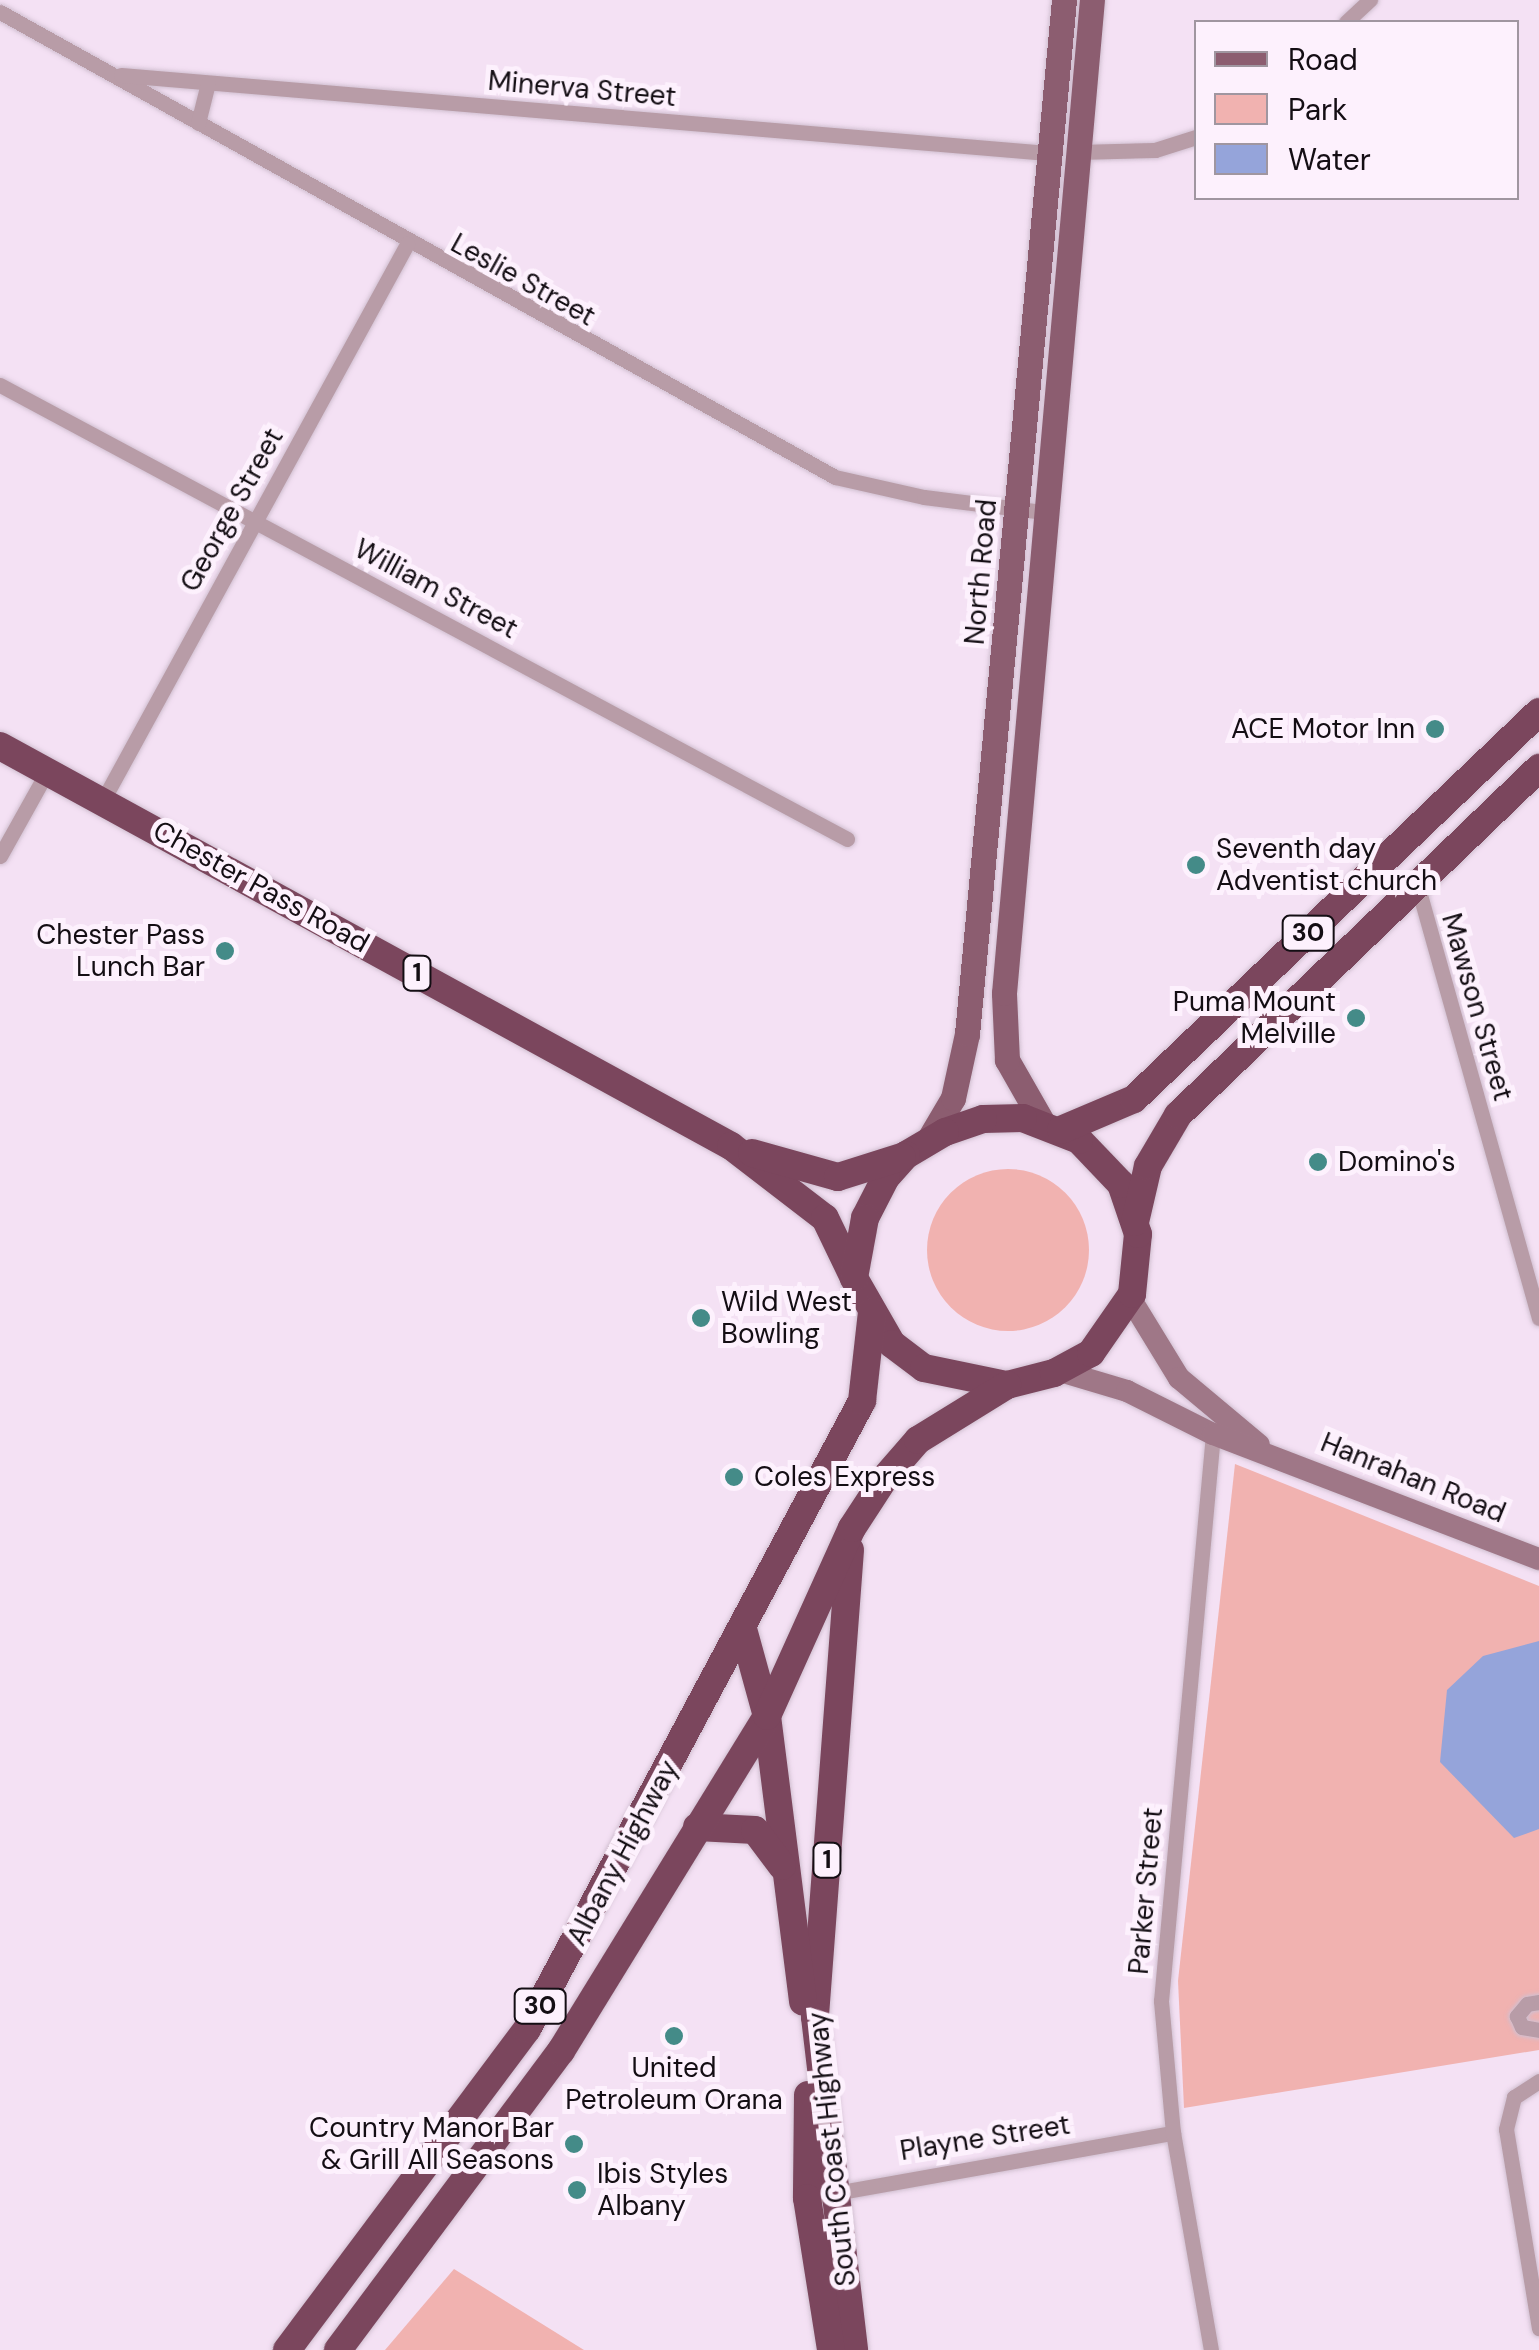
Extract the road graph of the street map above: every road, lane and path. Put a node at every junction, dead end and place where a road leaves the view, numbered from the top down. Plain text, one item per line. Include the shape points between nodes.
1 (1064, 0) edge
2 (1092, 0) edge
3 (1370, 0) edge
4 (0, 12) edge
5 (1348, 20) edge
6 (112, 74) junction
7 (208, 82) junction
8 (198, 123) junction
9 (1194, 138) edge
10 (1078, 152) junction
11 (1048, 153) junction
12 (407, 244) junction
13 (0, 385) edge
14 (1018, 508) junction
15 (1050, 513) junction
16 (255, 519) junction
17 (1539, 712) edge
18 (0, 746) edge
19 (1539, 768) edge
20 (48, 772) junction
21 (104, 800) junction
22 (847, 839) dead end
23 (0, 856) edge
24 (1416, 882) junction
25 (1052, 1126) junction
26 (731, 1146) junction
27 (917, 1149) junction
28 (1136, 1222) junction
29 (854, 1278) junction
30 (1130, 1298) junction
31 (872, 1312) junction
32 (1539, 1318) edge
33 (1060, 1371) junction
34 (1007, 1385) junction
35 (1213, 1434) junction
36 (1266, 1450) junction
37 (852, 1528) junction
38 (1539, 1559) edge
39 (743, 1629) junction
40 (768, 1716) junction
41 (697, 1827) junction
42 (790, 1886) junction
43 (1539, 2002) edge
44 (527, 2029) junction
45 (1539, 2030) edge
46 (562, 2051) junction
47 (1536, 2081) edge
48 (1173, 2133) junction
49 (820, 2194) junction
50 (1539, 2328) edge
51 (287, 2350) edge
52 (338, 2350) edge
53 (831, 2350) edge
54 (854, 2350) edge
55 (1211, 2350) edge

1 - 11 main road, North Road
2 - 10 main road
3 - 5 street
4 - 6 street, Leslie Street
6 - 7 street, Minerva Street
6 - 8 street, Leslie Street
7 - 8 street
7 - 11 street, Minerva Street
8 - 12 street, Leslie Street
9 - 10 street via 1155,150
10 - 15 main road
11 - 14 main road, North Road
12 - 14 street, Leslie Street via 834,478
12 - 16 street, George Street
13 - 16 street, William Street
14 - 15 street, Leslie Street
14 - 27 main road, North Road via 967,1034 953,1098
15 - 25 main road via 1003,1032 1007,1060
16 - 21 street, George Street
16 - 22 street, William Street
17 - 25 highway, 30 via 1134,1100
18 - 20 highway, Chester Pass Road / 1
19 - 24 highway, 30
20 - 21 highway, Chester Pass Road / 1
20 - 23 street
21 - 26 highway, Chester Pass Road / 1
24 - 28 highway, 30 via 1178,1115 1148,1166
24 - 32 street, Mawson Street
25 - 27 highway, 1 via 983,1119
25 - 28 highway, 1 via 1109,1167
26 - 27 highway, Chester Pass Road / 1 via 838,1176 874,1171
26 - 29 highway, Chester Pass Road / 1 via 825,1218
27 - 29 highway via 886,1177 866,1218
28 - 30 highway, 1 via 1140,1260
29 - 31 highway, 1
30 - 33 highway, 1 via 1108,1336
30 - 36 main road, Hanrahan Road via 1179,1378
31 - 34 highway, 1 via 892,1344 924,1368
31 - 39 highway, Albany Highway via 862,1401
33 - 34 highway, 1
33 - 35 main road, Hanrahan Road via 1127,1391
34 - 37 highway, Albany Highway / 1 via 918,1440
35 - 36 main road, Hanrahan Road
35 - 48 street, Parker Street via 1161,2001
36 - 38 main road, Hanrahan Road
37 - 40 highway, Albany Highway / 30
37 - 49 highway, South Coast Highway / 1 via 815,2017
39 - 40 highway, South Coast Highway / 1
39 - 44 highway, Albany Highway / 30
40 - 41 highway, Albany Highway / 30
40 - 42 highway, South Coast Highway / 1
41 - 42 highway via 755,1830 776,1853
41 - 46 highway, Albany Highway / 30
42 - 49 highway, South Coast Highway / 1
43 - 45 street via 1526,2004 1518,2016 1522,2027
44 - 46 highway
44 - 51 highway, Albany Highway / 30
46 - 52 highway, Albany Highway / 30
47 - 50 street via 1514,2098 1506,2129
48 - 49 street, Playne Street
48 - 55 street, Parker Street
49 - 53 highway, South Coast Highway / 1
49 - 54 highway, South Coast Highway / 1

